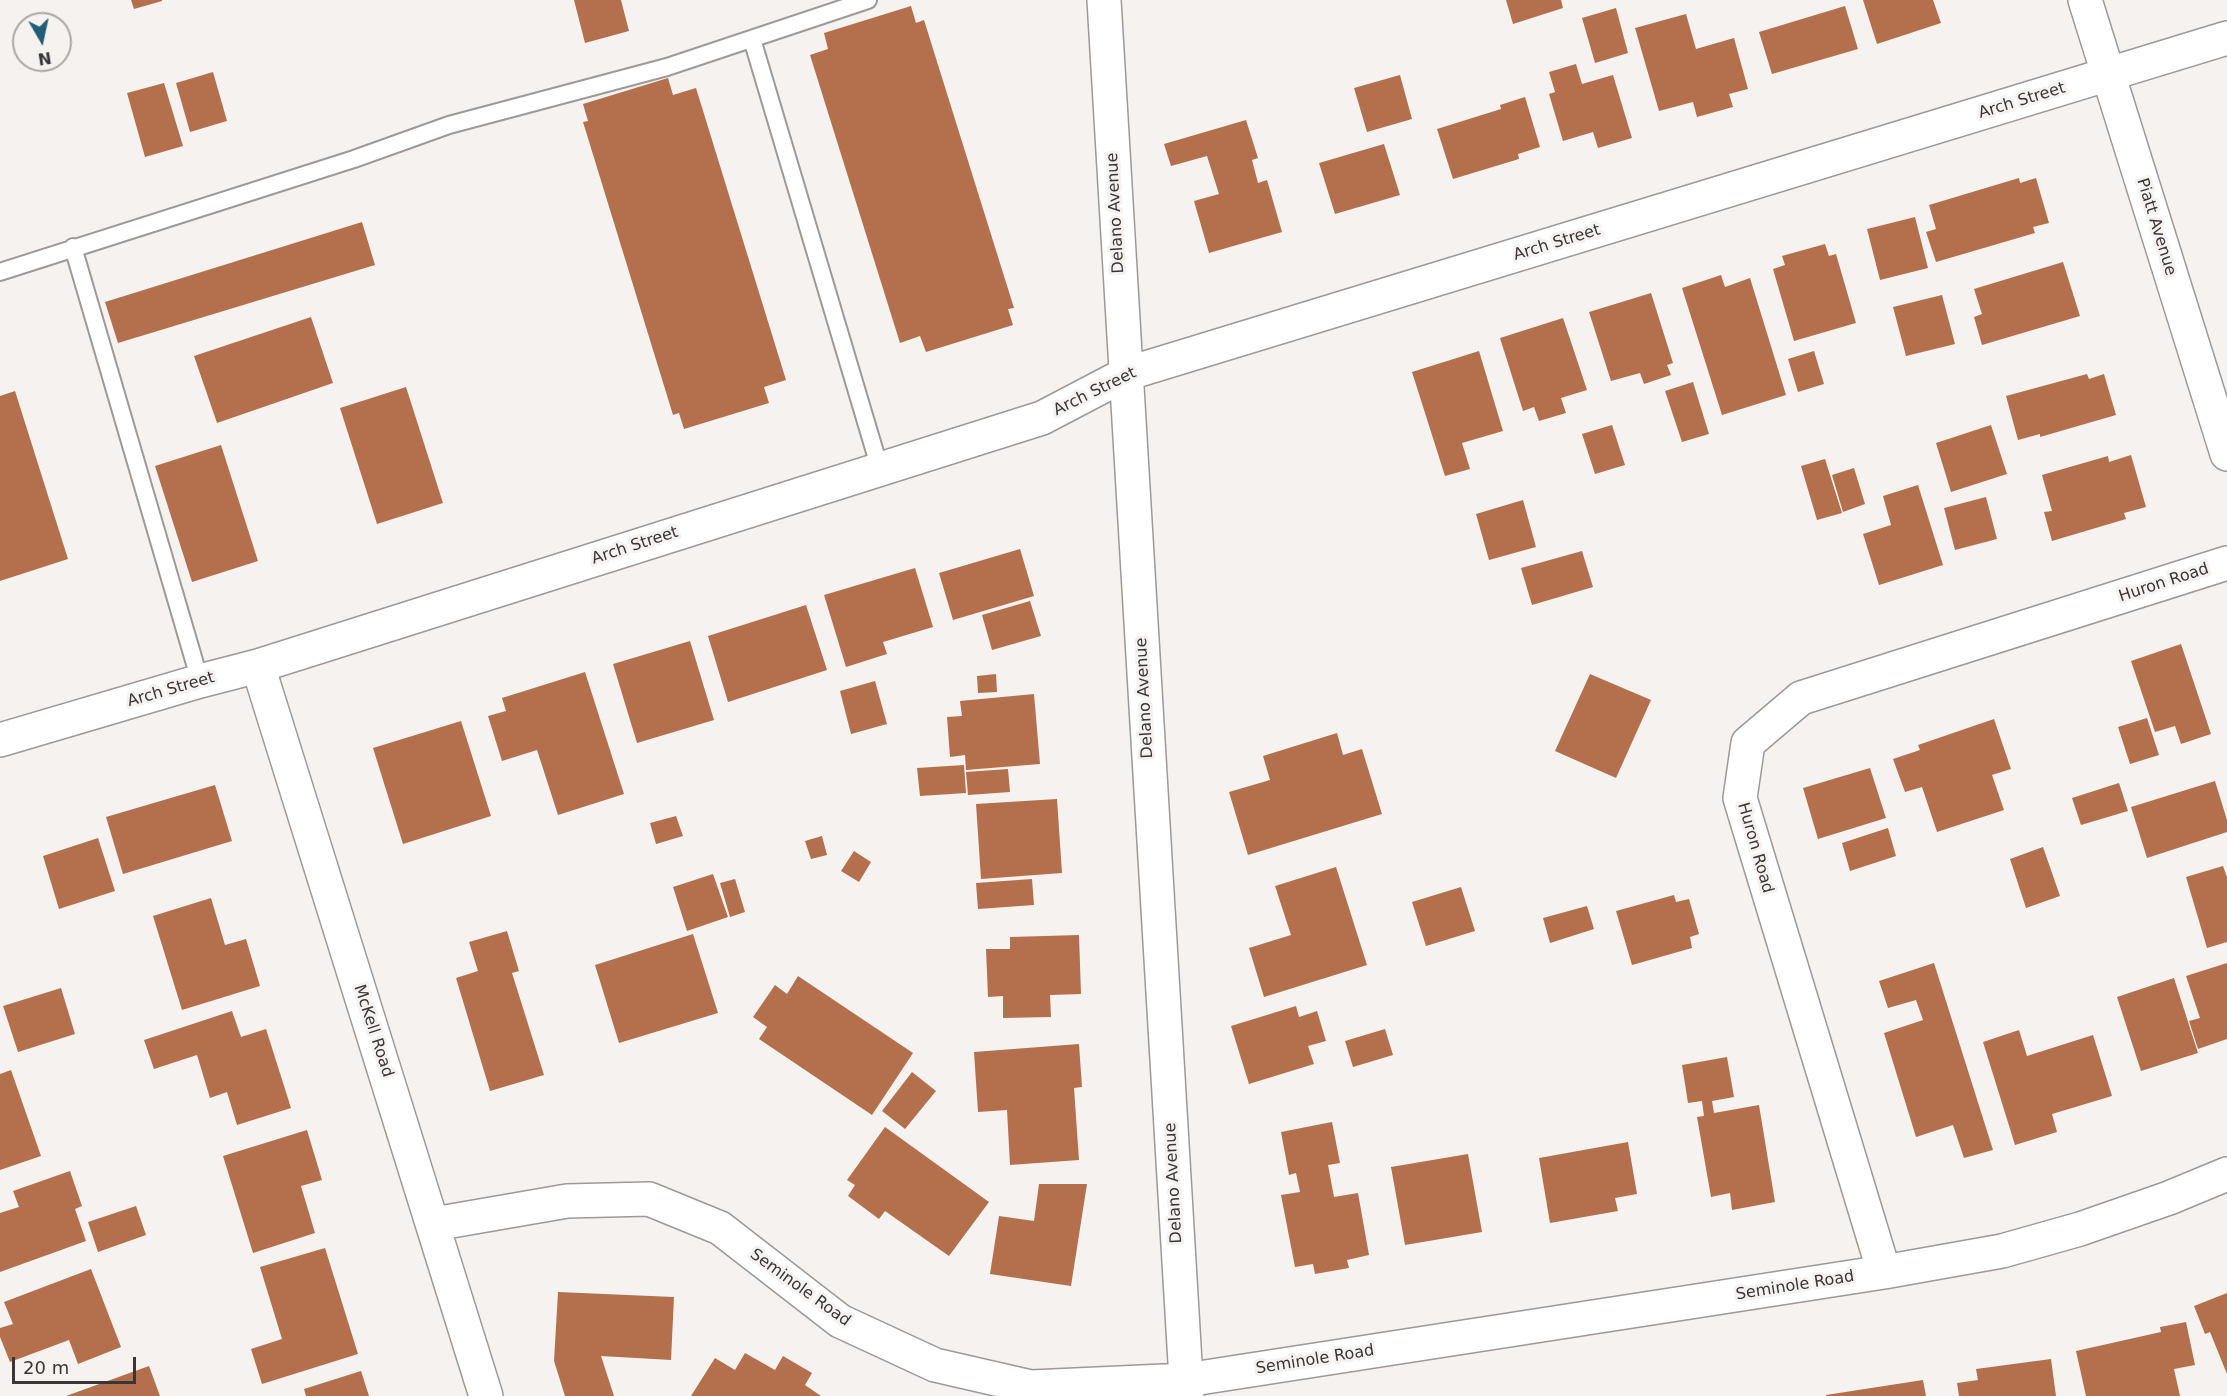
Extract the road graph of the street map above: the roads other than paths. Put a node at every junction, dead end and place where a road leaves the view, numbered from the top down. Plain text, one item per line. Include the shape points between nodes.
1 (868, 0) edge
2 (1104, 0) edge
3 (2085, 0) edge
4 (2227, 38) edge
5 (752, 39) junction
6 (2109, 75) junction
7 (73, 247) junction
8 (0, 272) edge
9 (1126, 374) junction
10 (2227, 454) edge
11 (880, 469) junction
12 (2227, 563) edge
13 (258, 666) junction
14 (200, 681) junction
15 (0, 741) edge
16 (2227, 1174) edge
17 (434, 1224) junction
18 (1884, 1272) junction
19 (1186, 1388) edge
20 (486, 1396) edge

1 - 5 lane
2 - 9 street, Delano Avenue
3 - 6 street, Piatt Avenue
4 - 6 street, Arch Street
5 - 7 lane via 667,67 449,125 354,159
5 - 11 lane
6 - 9 street, Arch Street
6 - 10 street, Piatt Avenue
7 - 8 lane
7 - 14 lane
9 - 11 street, Arch Street via 1042,418
9 - 19 street, Delano Avenue
11 - 13 street, Arch Street
12 - 18 street, Huron Road via 1801,698 1748,743 1740,798
13 - 14 street, Arch Street
13 - 17 street, McKell Road
14 - 15 street, Arch Street
16 - 18 street, Seminole Road via 2080,1229 2002,1251
17 - 19 street, Seminole Road via 567,1201 649,1199 720,1228 840,1321 935,1365 1031,1387
17 - 20 street, McKell Road
18 - 19 street, Seminole Road

